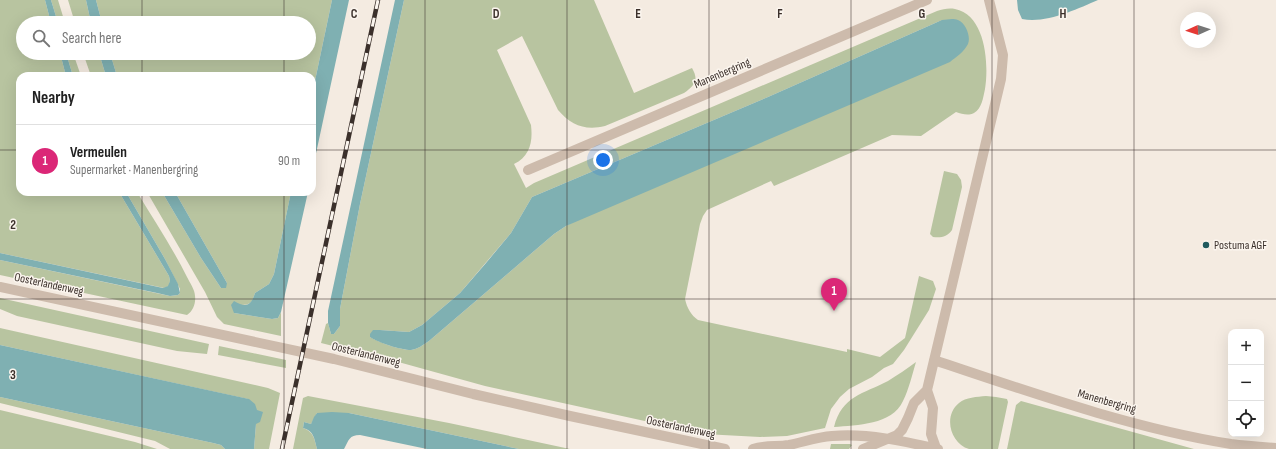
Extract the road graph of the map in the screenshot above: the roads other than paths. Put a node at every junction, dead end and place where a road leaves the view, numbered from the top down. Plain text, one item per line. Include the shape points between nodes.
1 (927, 0) edge
2 (989, 0) edge
3 (528, 170) dead end
4 (0, 287) edge
5 (934, 360) junction
6 (927, 390) junction
7 (889, 439) junction
8 (1276, 448) edge
9 (725, 449) edge
10 (753, 449) edge
11 (863, 449) edge
12 (937, 449) edge

1 - 3 street, Manenbergring
2 - 5 street via 1003,55 1001,79
4 - 9 street, Oosterlandenweg via 334,359 473,394
5 - 6 street
5 - 8 street, Manenbergring via 1118,418 1193,437
6 - 7 street via 914,403 902,430
6 - 12 street via 933,408 932,434
7 - 10 street via 864,435 832,436
7 - 11 street
7 - 12 street

